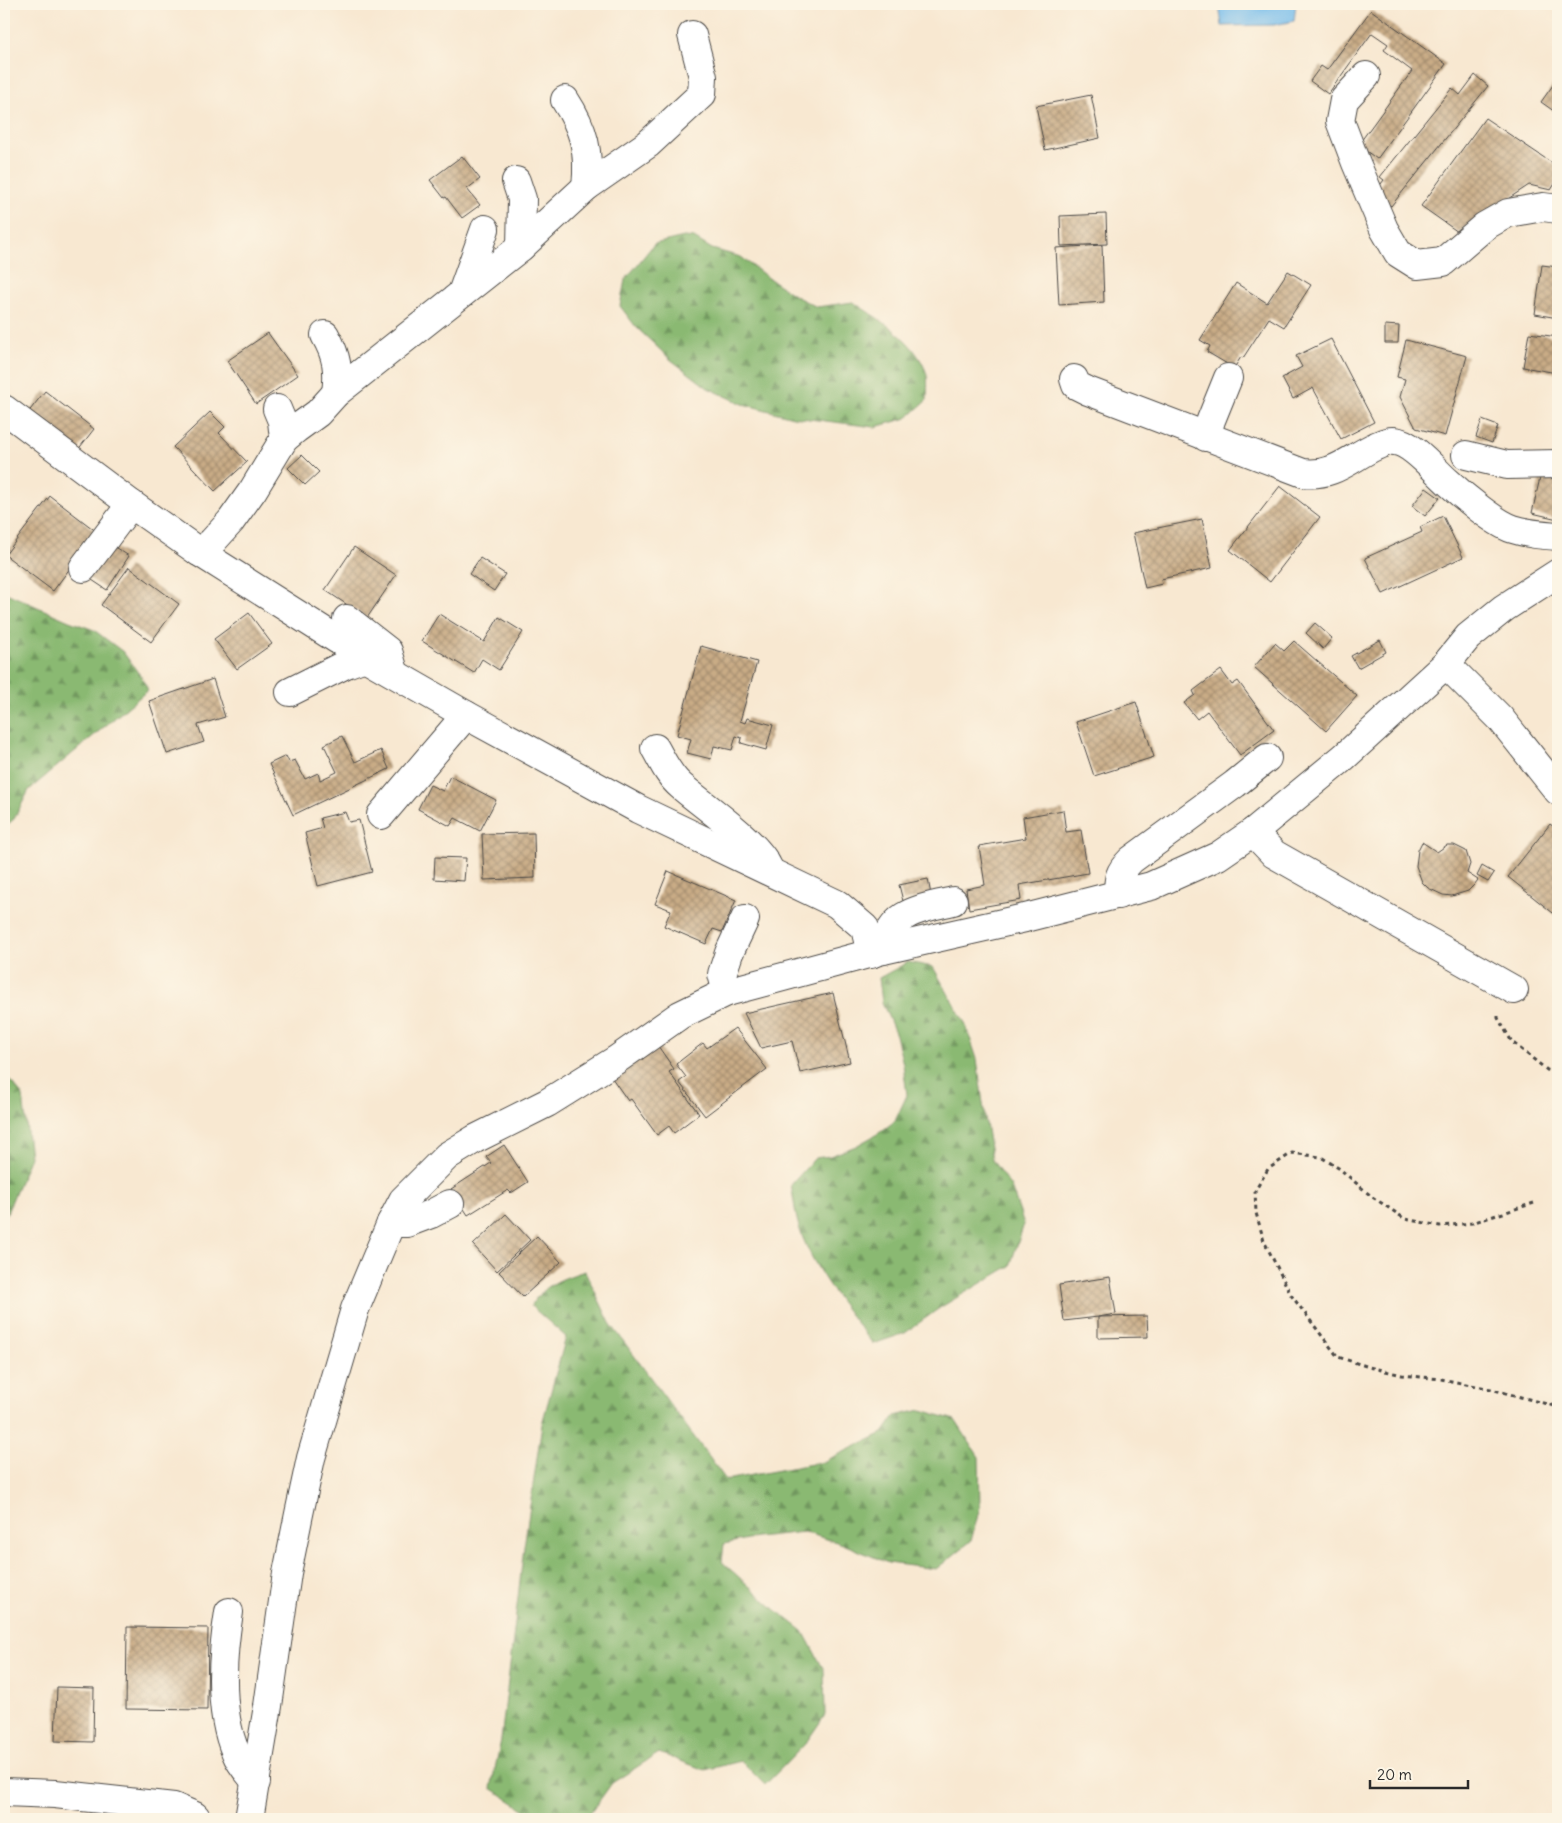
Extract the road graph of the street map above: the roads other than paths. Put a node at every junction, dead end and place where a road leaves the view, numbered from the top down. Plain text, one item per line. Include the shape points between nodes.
1 (692, 35) dead end
2 (1366, 76) dead end
3 (565, 100) dead end
4 (516, 181) dead end
5 (586, 188) junction
6 (1558, 209) edge
7 (485, 229) dead end
8 (521, 246) junction
9 (462, 293) junction
10 (325, 335) dead end
11 (1228, 378) dead end
12 (1074, 379) dead end
13 (336, 393) junction
14 (4, 409) edge
15 (277, 409) dead end
16 (1206, 437) junction
17 (284, 439) junction
18 (1466, 455) dead end
19 (1558, 464) edge
20 (131, 504) junction
21 (1558, 536) edge
22 (199, 552) junction
23 (83, 568) dead end
24 (1558, 573) edge
25 (347, 619) dead end
26 (365, 657) junction
27 (1446, 664) junction
28 (395, 674) junction
29 (290, 692) dead end
30 (466, 715) junction
31 (655, 748) dead end
32 (1267, 758) dead end
33 (1558, 790) edge
34 (380, 815) dead end
35 (1253, 832) junction
36 (770, 873) junction
37 (1118, 894) junction
38 (953, 901) dead end
39 (746, 920) dead end
40 (877, 952) junction
41 (1514, 990) road end
42 (727, 992) junction
43 (450, 1204) dead end
44 (391, 1223) junction
45 (229, 1612) dead end
46 (256, 1782) junction
47 (4, 1792) edge
48 (197, 1819) edge
49 (249, 1819) edge

1 - 5 street via 703,77 702,94 648,144
2 - 6 street via 1344,100 1340,121 1384,229 1398,253 1417,265 1443,262 1485,226 1508,213 1543,207
3 - 5 street via 577,118 586,144
4 - 8 street via 522,199
5 - 8 street
7 - 9 street
8 - 9 street
9 - 13 street
10 - 13 street via 332,347 338,373
11 - 16 street
12 - 16 street via 1076,385 1088,391
13 - 17 street via 318,413
14 - 20 street
15 - 17 street
16 - 21 street via 1289,469 1315,475 1334,470 1367,450 1394,440 1405,444 1488,514 1511,528
17 - 22 street via 231,521
18 - 19 street via 1507,465
20 - 22 street
20 - 23 street
22 - 26 street
24 - 27 street via 1504,608 1468,637
25 - 28 street via 388,651
26 - 28 street
26 - 29 street
27 - 33 street via 1500,718
27 - 35 street via 1344,758
28 - 30 street
30 - 34 street
30 - 36 street via 638,810
31 - 36 street via 680,785 743,838 764,859
32 - 37 street via 1131,860 1122,869
35 - 37 street via 1218,856 1181,873 1150,886
35 - 41 street via 1274,854
36 - 40 street via 836,904 865,928
37 - 40 street
38 - 40 street via 906,914
39 - 42 street via 722,974
40 - 42 street
42 - 44 street via 680,1015 547,1103 447,1156 403,1200
43 - 44 street via 407,1223
44 - 46 street via 355,1309 311,1458 287,1573
45 - 46 street via 223,1688 229,1735 237,1756
46 - 49 street
47 - 48 street via 174,1807

